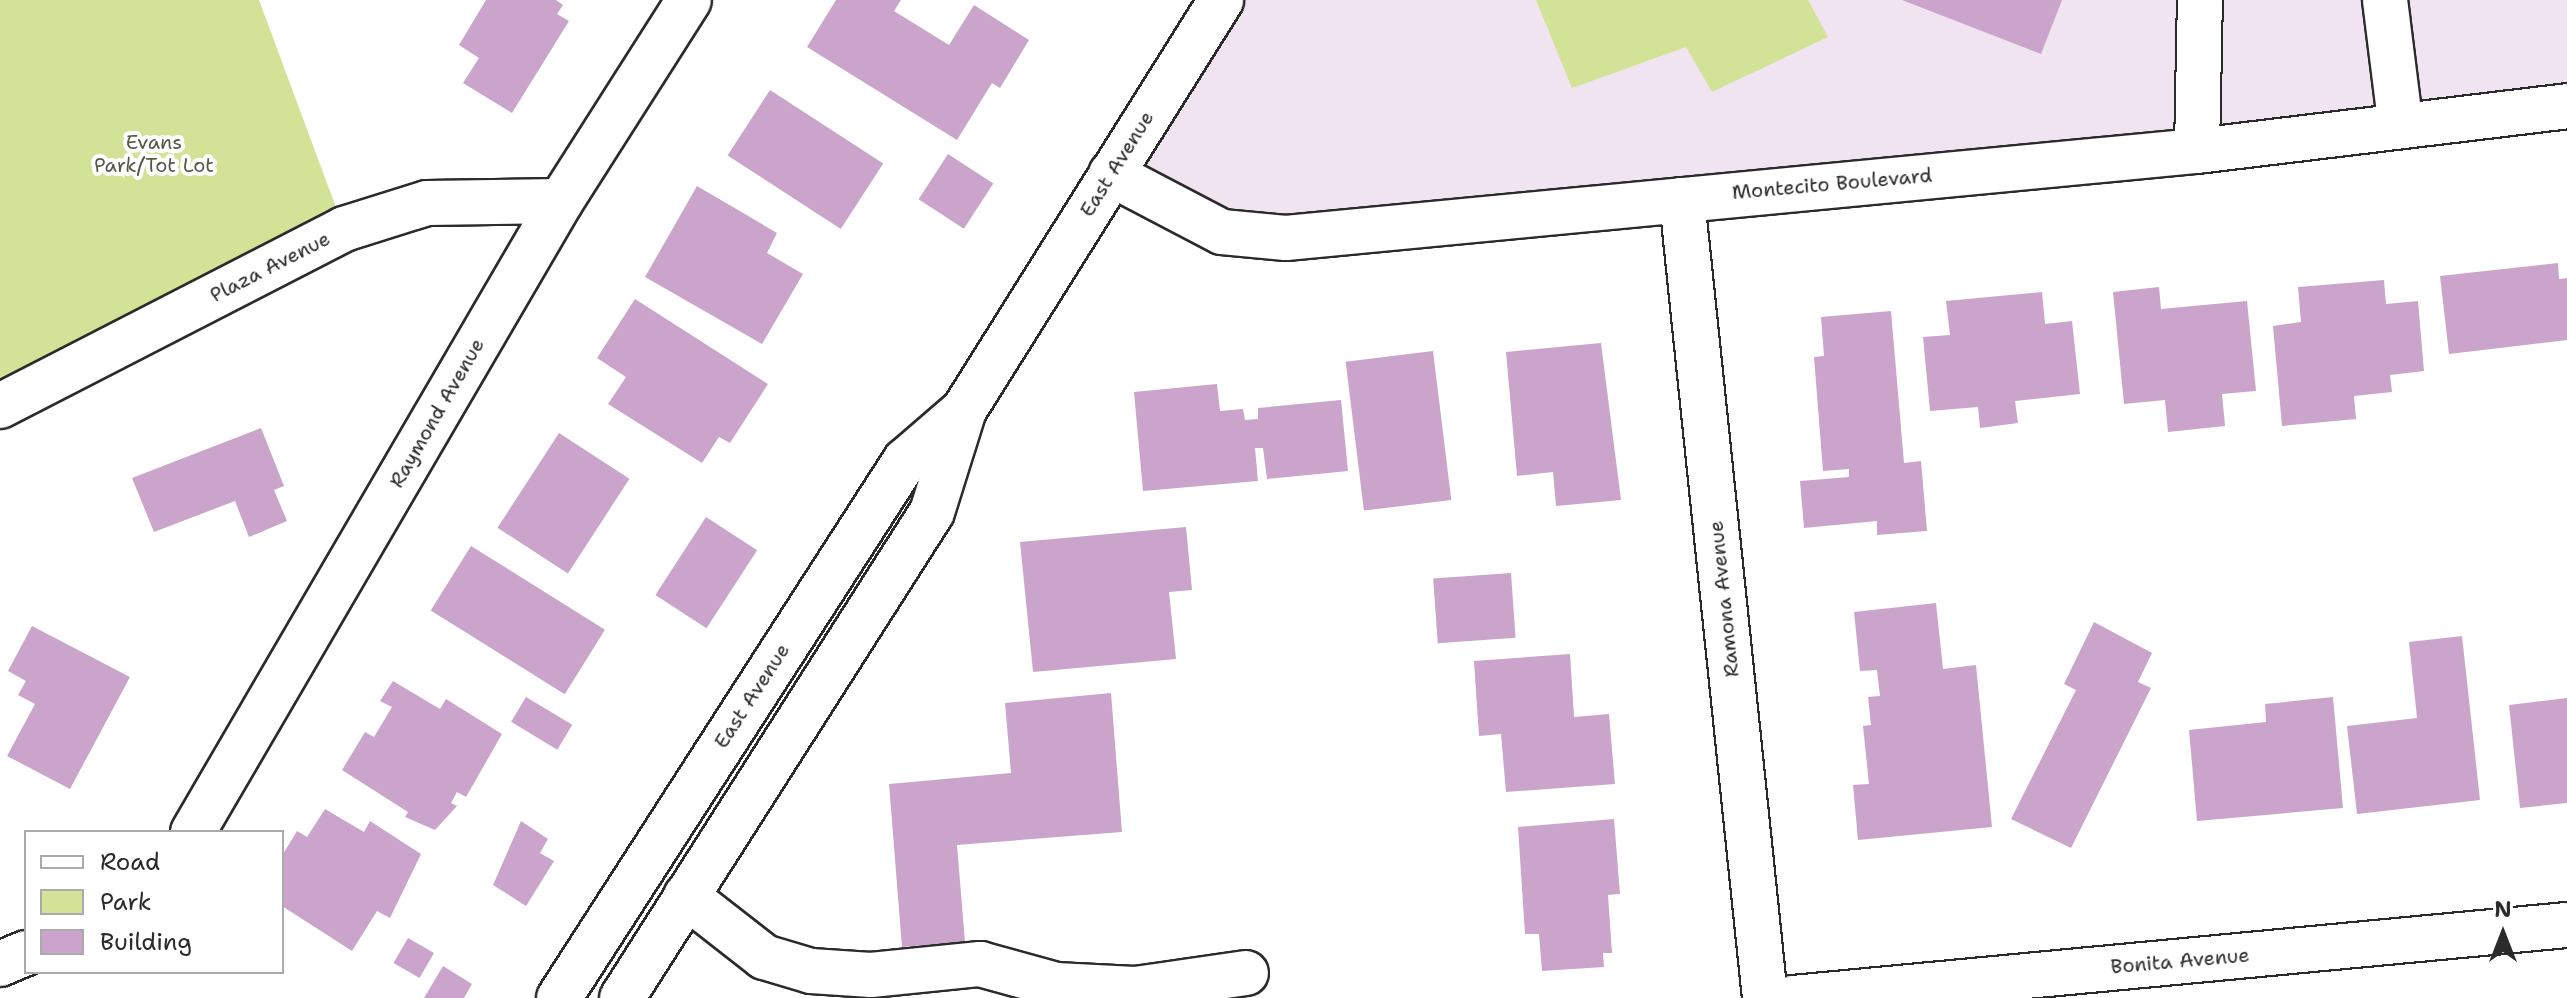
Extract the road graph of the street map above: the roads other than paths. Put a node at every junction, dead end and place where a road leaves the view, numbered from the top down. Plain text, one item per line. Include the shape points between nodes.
1 (689, 0) edge
2 (1221, 0) edge
3 (2200, 0) edge
4 (2385, 0) edge
5 (2567, 106) edge
6 (2400, 121) junction
7 (2197, 151) junction
8 (1111, 174) junction
9 (1682, 200) junction
10 (561, 201) junction
11 (0, 406) edge
12 (964, 410) junction
13 (194, 830) edge
14 (686, 896) junction
15 (2567, 925) edge
16 (24, 954) edge
17 (0, 964) edge
18 (1246, 973) dead end
19 (559, 998) edge
20 (622, 998) edge
21 (1765, 998) edge
22 (1793, 998) edge

1 - 10 street, Raymond Avenue
2 - 8 street, East Avenue
3 - 7 street
4 - 6 street
5 - 6 street, Montecito Boulevard
6 - 7 street, Montecito Boulevard
7 - 9 street, Montecito Boulevard
8 - 9 street, Montecito Boulevard via 1222,232 1251,237
8 - 12 street, East Avenue
9 - 21 street, Ramona Avenue
10 - 11 street, Plaza Avenue via 427,203 344,229
10 - 13 street, Raymond Avenue
12 - 14 street, East Avenue via 932,512
12 - 19 street, East Avenue via 905,461
14 - 18 street via 764,957 811,971 871,975 980,964 1056,985 1135,989
14 - 20 street, East Avenue
15 - 22 street, Bonita Avenue
16 - 17 street

